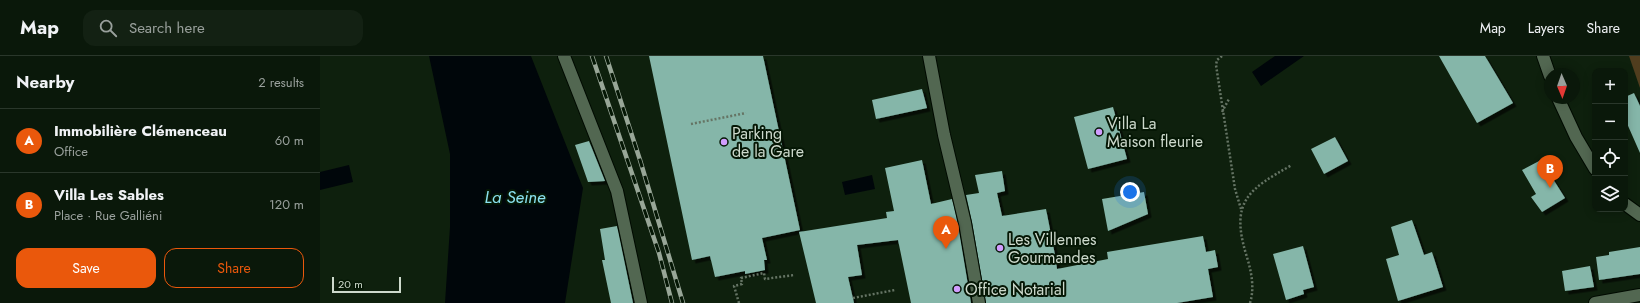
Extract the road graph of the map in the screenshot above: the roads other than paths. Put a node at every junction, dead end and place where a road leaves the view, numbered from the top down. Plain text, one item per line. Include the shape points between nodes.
1 (564, 56) edge
2 (929, 56) edge
3 (1543, 56) edge
4 (1547, 68) edge
5 (1561, 104) edge
6 (1592, 164) edge
7 (1628, 206) edge
8 (1640, 215) edge
9 (1640, 295) edge
10 (641, 303) edge
11 (979, 303) edge
12 (1595, 303) edge

1 - 10 street via 617,191
2 - 11 street
3 - 4 street
5 - 6 street
7 - 8 street
9 - 12 street

